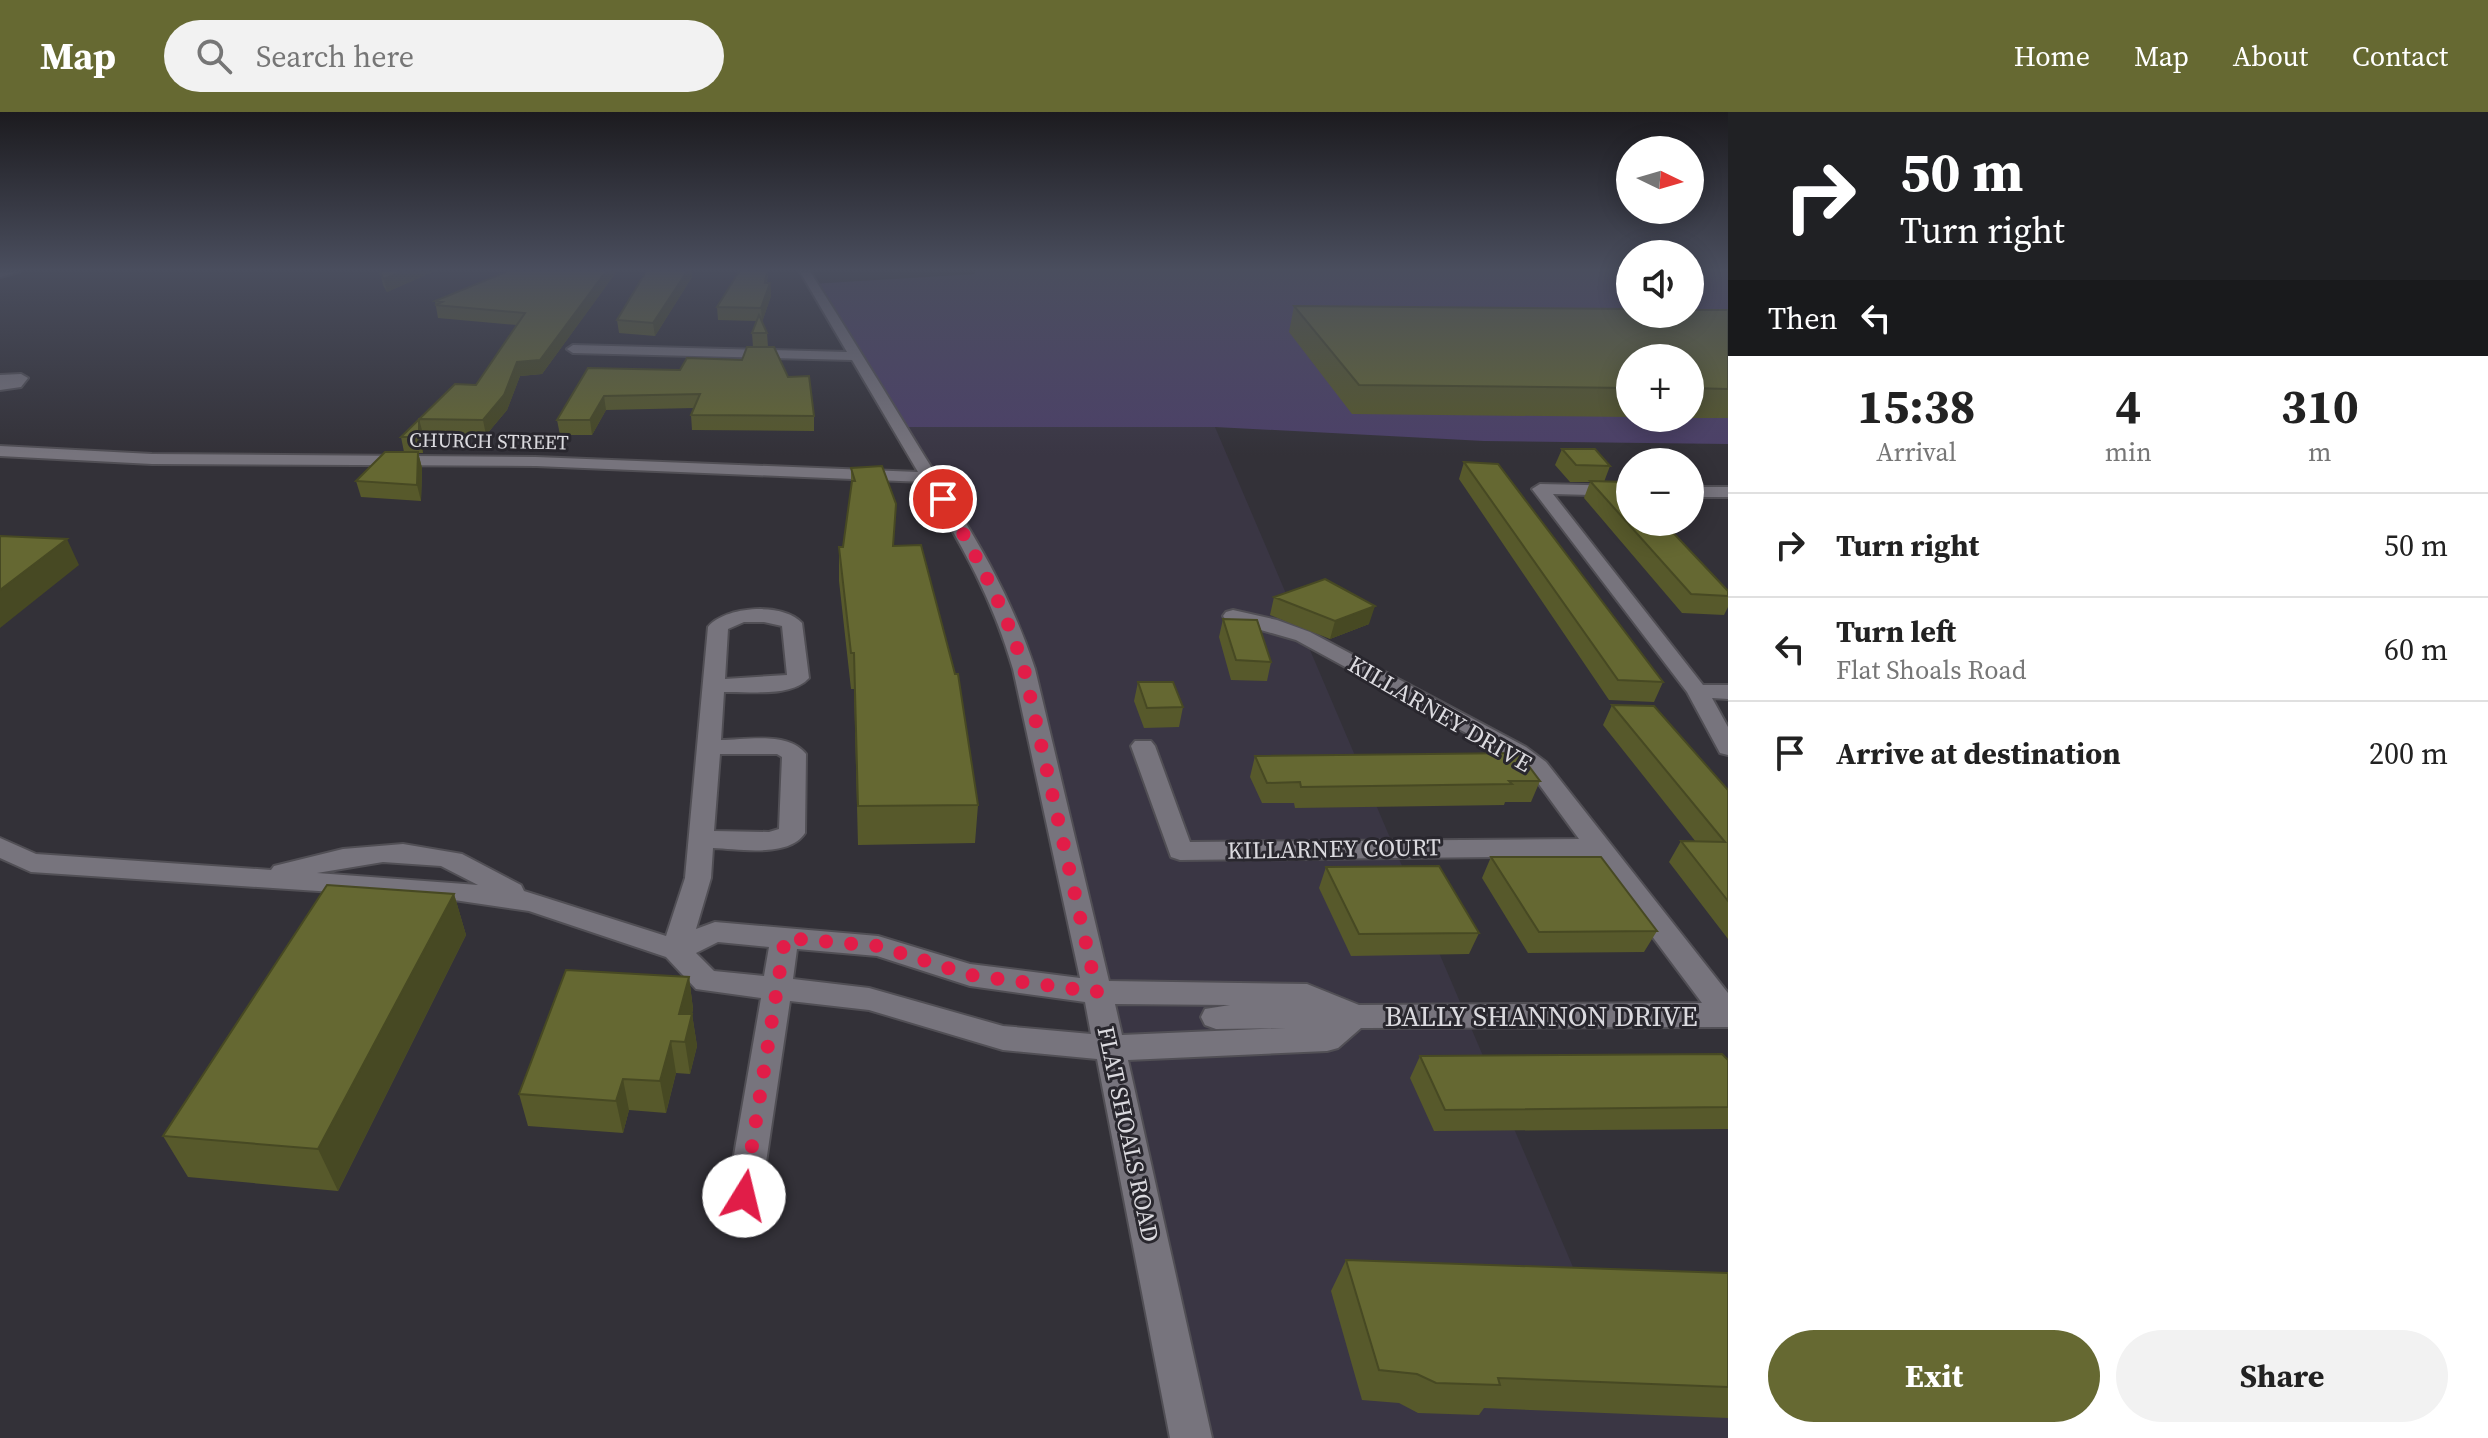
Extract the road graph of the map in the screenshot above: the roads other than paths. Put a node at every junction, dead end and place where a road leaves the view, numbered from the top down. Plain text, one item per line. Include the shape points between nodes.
1 (843, 332) edge
2 (573, 349) dead end
3 (858, 356) junction
4 (0, 379) edge
5 (0, 386) edge
6 (0, 451) edge
7 (930, 477) junction
8 (1616, 491) edge
9 (1704, 492) edge
10 (1728, 492) edge
11 (1233, 616) edge
12 (713, 686) dead end
13 (1697, 691) junction
14 (1728, 692) edge
15 (1143, 746) dead end
16 (708, 747) junction
17 (1728, 748) edge
18 (701, 839) junction
19 (0, 847) edge
20 (1599, 847) junction
21 (785, 938) junction
22 (676, 950) junction
23 (777, 989) junction
24 (1097, 992) junction
25 (1728, 1015) edge
26 (1355, 1016) junction
27 (1216, 1018) junction
28 (1110, 1048) junction
29 (744, 1196) dead end
30 (1191, 1438) edge

1 - 3 street, FLAT SHOALS ROAD
2 - 3 street
3 - 7 street, FLAT SHOALS ROAD
4 - 5 street via 21,378
6 - 7 street, CHURCH STREET via 122,460 561,462
7 - 24 street, FLAT SHOALS ROAD via 987,572 1010,623
8 - 13 street via 1540,489
9 - 10 street
11 - 20 street, KILLARNEY DRIVE via 1303,636 1518,752 1538,767
12 - 16 street
13 - 14 street
13 - 17 street
15 - 20 street, KILLARNEY COURT via 1180,851
16 - 18 street
16 - 18 street via 781,747 794,754 792,833 772,841
18 - 22 street via 698,878
19 - 22 street via 31,863 454,891 531,902
20 - 25 street, KILLARNEY DRIVE
21 - 22 street, BALLY SHANNON DRIVE via 715,932
21 - 23 street
21 - 24 street, BALLY SHANNON DRIVE via 878,946 970,975
22 - 23 street, BALLY SHANNON DRIVE via 706,981
23 - 28 street, BALLY SHANNON DRIVE via 869,999 1003,1038
23 - 29 street
24 - 27 street, BALLY SHANNON DRIVE
24 - 28 street, FLAT SHOALS ROAD
25 - 26 street, BALLY SHANNON DRIVE
26 - 27 street, BALLY SHANNON DRIVE via 1307,995
26 - 27 street, BALLY SHANNON DRIVE via 1327,1039
27 - 28 street, BALLY SHANNON DRIVE
28 - 30 street, FLAT SHOALS ROAD

